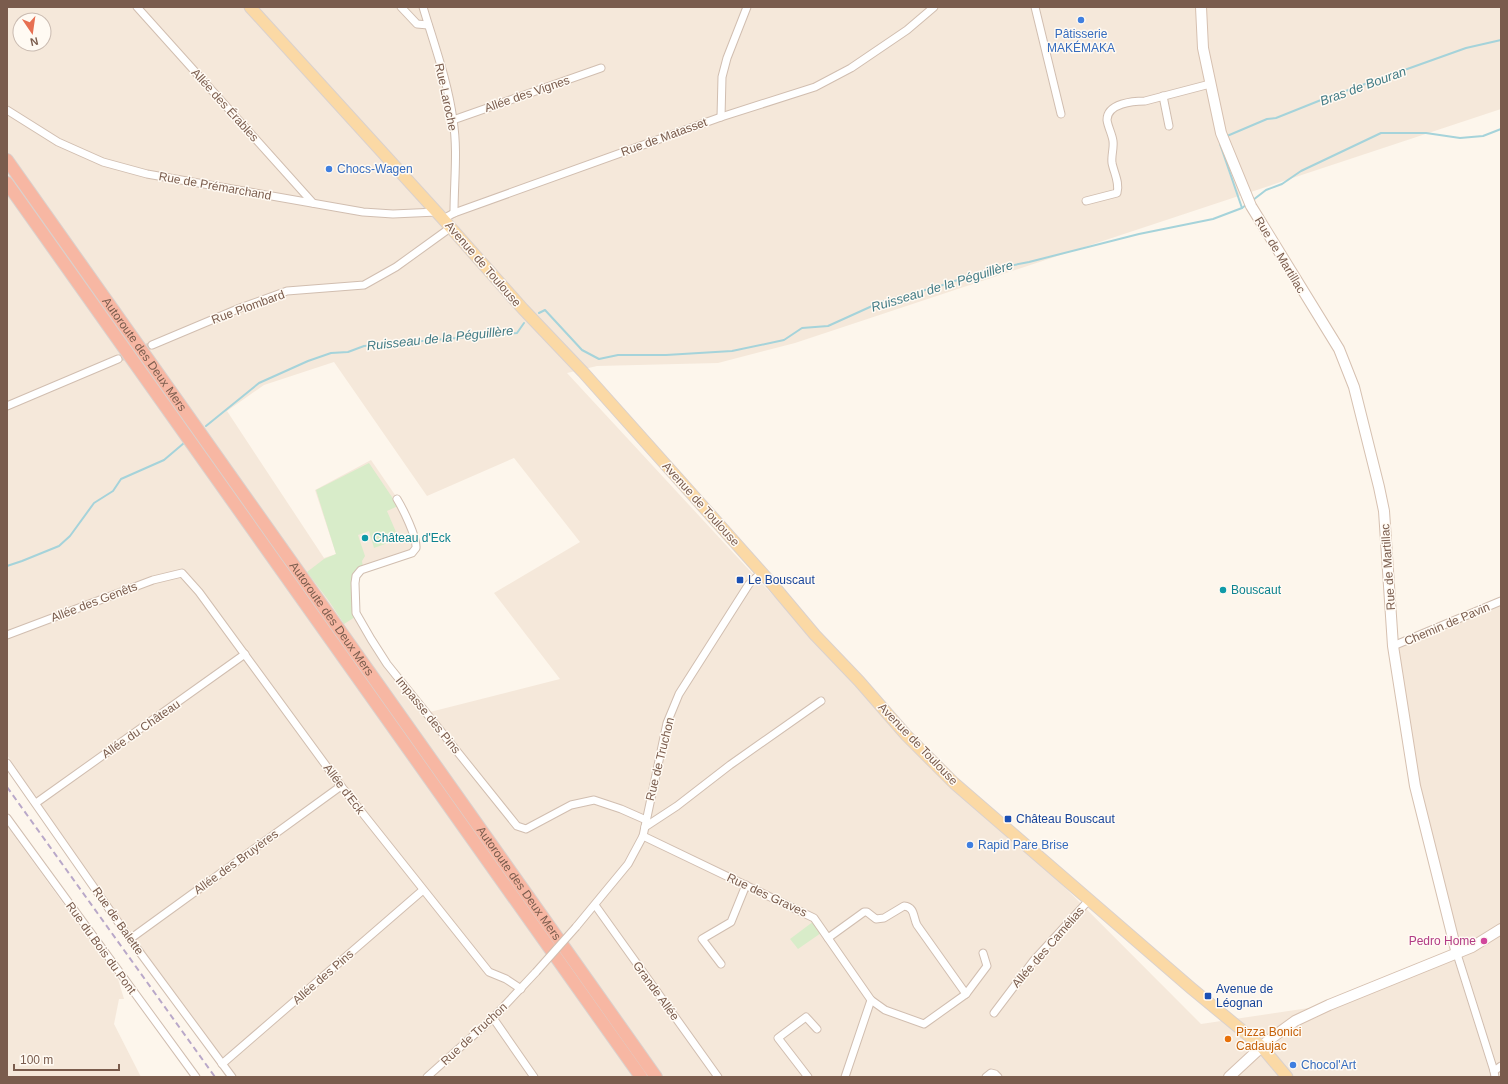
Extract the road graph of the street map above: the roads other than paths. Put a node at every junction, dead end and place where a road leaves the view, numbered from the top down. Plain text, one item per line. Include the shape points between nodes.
1 (137, 7) edge
2 (250, 7) edge
3 (401, 7) edge
4 (423, 7) edge
5 (746, 7) edge
6 (934, 7) edge
7 (1035, 7) edge
8 (1201, 7) edge
9 (428, 26) junction
10 (601, 68) dead end
11 (1210, 84) junction
12 (1162, 96) junction
13 (7, 110) edge
14 (1061, 114) dead end
15 (721, 117) junction
16 (453, 120) junction
17 (1170, 126) dead end
18 (7, 160) edge
19 (7, 184) edge
20 (1086, 201) dead end
21 (313, 203) junction
22 (454, 213) junction
23 (444, 220) junction
24 (152, 345) tunnel mouth
25 (118, 359) tunnel mouth
26 (7, 406) edge
27 (397, 499) dead end
28 (762, 572) junction
29 (182, 573) joint
30 (1501, 601) edge
31 (7, 635) edge
32 (1394, 646) junction
33 (245, 654) junction
34 (821, 701) dead end
35 (7, 763) edge
36 (341, 786) junction
37 (36, 803) junction
38 (7, 818) edge
39 (645, 824) junction
40 (643, 836) junction
41 (746, 886) junction
42 (423, 890) junction
43 (1089, 900) junction
44 (595, 906) junction
45 (1501, 929) edge
46 (828, 938) junction
47 (130, 939) junction
48 (983, 953) dead end
49 (1457, 954) junction
50 (721, 964) dead end
51 (521, 989) junction
52 (966, 994) junction
53 (872, 1000) junction
54 (994, 1013) dead end
55 (493, 1018) junction
56 (817, 1029) dead end
57 (1261, 1046) junction
58 (222, 1064) junction
59 (1501, 1066) edge
60 (1495, 1074) edge
61 (196, 1077) edge
62 (232, 1077) edge
63 (427, 1077) edge
64 (534, 1077) edge
65 (641, 1077) edge
66 (656, 1077) edge
67 (718, 1077) edge
68 (808, 1077) edge
69 (845, 1077) edge
70 (986, 1077) edge
71 (998, 1077) edge
72 (1229, 1077) edge
73 (1287, 1077) edge

1 - 21 street, Allée des Érables
2 - 23 main road, Avenue de Toulouse
3 - 9 street via 417,24
4 - 9 street, Rue Laroche
5 - 15 street via 722,77
6 - 15 street, Rue de Matasset via 907,30 851,68 815,87
7 - 14 street
8 - 11 street, Rue de Martillac via 1203,48
9 - 16 street, Rue Laroche
10 - 16 street, Allée des Vignes
11 - 12 street
11 - 32 street, Rue de Martillac via 1221,133 1251,206 1339,350 1354,387 1384,511
12 - 17 street
12 - 20 street via 1119,105 1109,113 1107,119 1113,142 1112,163 1118,188 1116,193
13 - 21 street, Rue de Prémarchand via 58,142 103,162 147,174
15 - 22 street, Rue de Matasset
16 - 22 street, Rue Laroche
18 - 66 highway, Autoroute des Deux Mers
19 - 65 highway, Autoroute des Deux Mers
21 - 23 street, Rue de Prémarchand via 363,212
22 - 23 street, Rue de Matasset
23 - 24 street, Rue Plombard via 396,267 364,285 288,292 240,308
23 - 28 main road, Avenue de Toulouse
25 - 26 street
27 - 39 street, Impasse des Pins via 405,513 416,548 412,552 361,570 356,576 355,583 356,613 387,664 517,826 526,829 571,805 594,800 621,809
28 - 39 street, Rue de Truchon via 748,584 680,694 667,723
28 - 43 main road, Avenue de Toulouse via 906,735 954,783
29 - 31 street, Allée des Genêts via 153,580
29 - 33 street, Allée d'Eck via 200,592
30 - 32 street, Chemin de Pavin
32 - 49 street, Rue de Martillac via 1415,786
33 - 36 street, Allée d'Eck
33 - 37 street, Allée du Château
34 - 39 street via 677,806
35 - 37 street, Rue de Balette
36 - 42 street, Allée d'Eck
36 - 47 street, Allée des Bruyères
37 - 47 street, Rue de Balette
38 - 61 street, Rue du Bois du Pont
39 - 40 street, Rue de Truchon
40 - 41 street, Rue des Graves
40 - 44 street, Rue de Truchon via 628,864
41 - 46 street, Rue des Graves via 814,918
41 - 50 street via 731,922 702,939
42 - 51 street, Allée d'Eck via 489,972 506,978
42 - 58 street, Allée des Pins
43 - 54 street, Allée des Camélias via 1034,960
43 - 57 main road, Avenue de Toulouse
44 - 51 street, Rue de Truchon, bridge
44 - 67 street, Grande Allée
45 - 49 street
46 - 52 street via 864,912 881,919 908,906 912,909 917,925
46 - 53 street, Rue des Graves
47 - 58 street, Rue de Balette
48 - 52 street via 987,966
49 - 57 street via 1329,1005 1295,1021
49 - 60 street
51 - 55 street, Rue de Truchon
52 - 53 street via 924,1024 885,1010
53 - 69 street
55 - 63 street, Rue de Truchon
55 - 64 street
56 - 68 street via 806,1017 778,1038
57 - 72 street
57 - 73 main road
58 - 62 street, Rue de Balette
59 - 60 street
70 - 71 street via 991,1073

